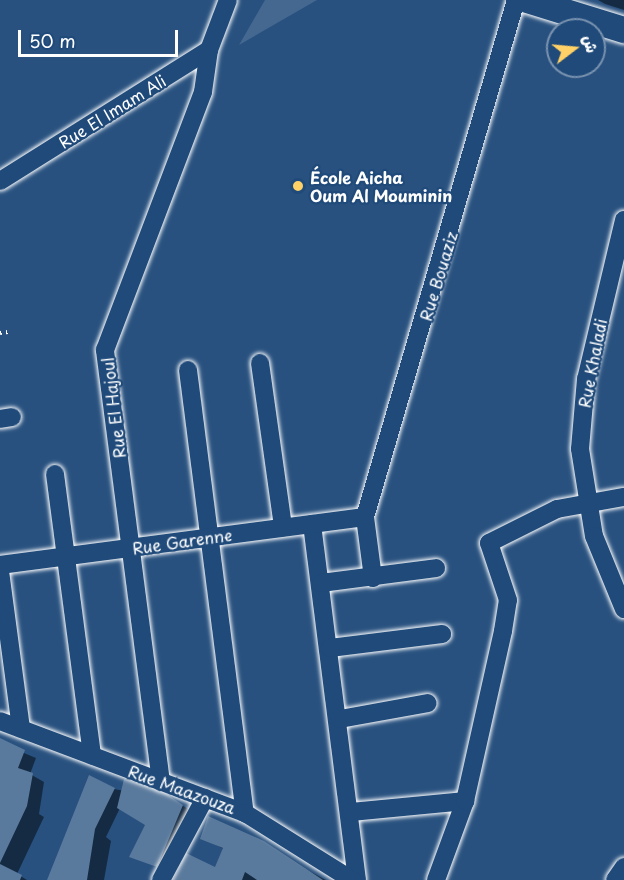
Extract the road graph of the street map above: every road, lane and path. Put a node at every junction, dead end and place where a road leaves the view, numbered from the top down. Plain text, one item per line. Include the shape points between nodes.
1 (228, 0) edge
2 (516, 0) edge
3 (527, 0) edge
4 (624, 30) edge
5 (209, 50) junction
6 (0, 181) edge
7 (624, 220) edge
8 (8, 332) dead end
9 (0, 333) edge
10 (260, 363) dead end
11 (188, 370) dead end
12 (56, 474) dead end
13 (624, 497) edge
14 (585, 501) junction
15 (364, 517) junction
16 (312, 524) junction
17 (283, 527) junction
18 (210, 537) junction
19 (130, 548) junction
20 (67, 557) junction
21 (0, 565) edge
22 (436, 568) dead end
23 (0, 572) edge
24 (373, 578) junction
25 (321, 583) junction
26 (624, 609) edge
27 (442, 634) dead end
28 (330, 648) junction
29 (428, 703) dead end
30 (340, 719) junction
31 (0, 721) edge
32 (21, 729) junction
33 (92, 756) junction
34 (161, 782) junction
35 (205, 798) junction
36 (465, 801) junction
37 (351, 812) junction
38 (245, 813) junction
39 (624, 867) edge
40 (161, 880) edge
41 (355, 880) edge
42 (436, 880) edge
43 (615, 880) edge

1 - 5 street
2 - 15 street, Rue Bouaziz
3 - 4 main road
5 - 6 street, Rue El Imam Ali
5 - 19 street, Rue El Hajoul via 203,92 105,350
7 - 14 street, Rue Khaladi via 586,380 580,449
8 - 9 path
10 - 17 street
11 - 18 street
12 - 20 street
13 - 14 street
14 - 26 street, Rue Khaladi
14 - 36 street via 531,519 489,543 508,600
15 - 16 street, Rue Garenne
15 - 24 street
16 - 17 street, Rue Garenne
16 - 25 street
17 - 18 street, Rue Garenne
18 - 19 street, Rue Garenne
18 - 38 street
19 - 20 street, Rue Garenne
19 - 34 street, Rue El Hajoul
20 - 21 street, Rue Garenne
20 - 33 street
22 - 24 street
23 - 32 street
24 - 25 street
25 - 28 street
27 - 28 street
28 - 30 street
29 - 30 street
30 - 37 street
31 - 32 street, Rue Maazouza
32 - 33 street, Rue Maazouza
33 - 34 street, Rue Maazouza
34 - 35 street, Rue Maazouza
35 - 38 street, Rue Maazouza
35 - 40 street
36 - 37 street
36 - 42 street
37 - 41 street
38 - 41 street, Rue Maazouza
39 - 43 street

